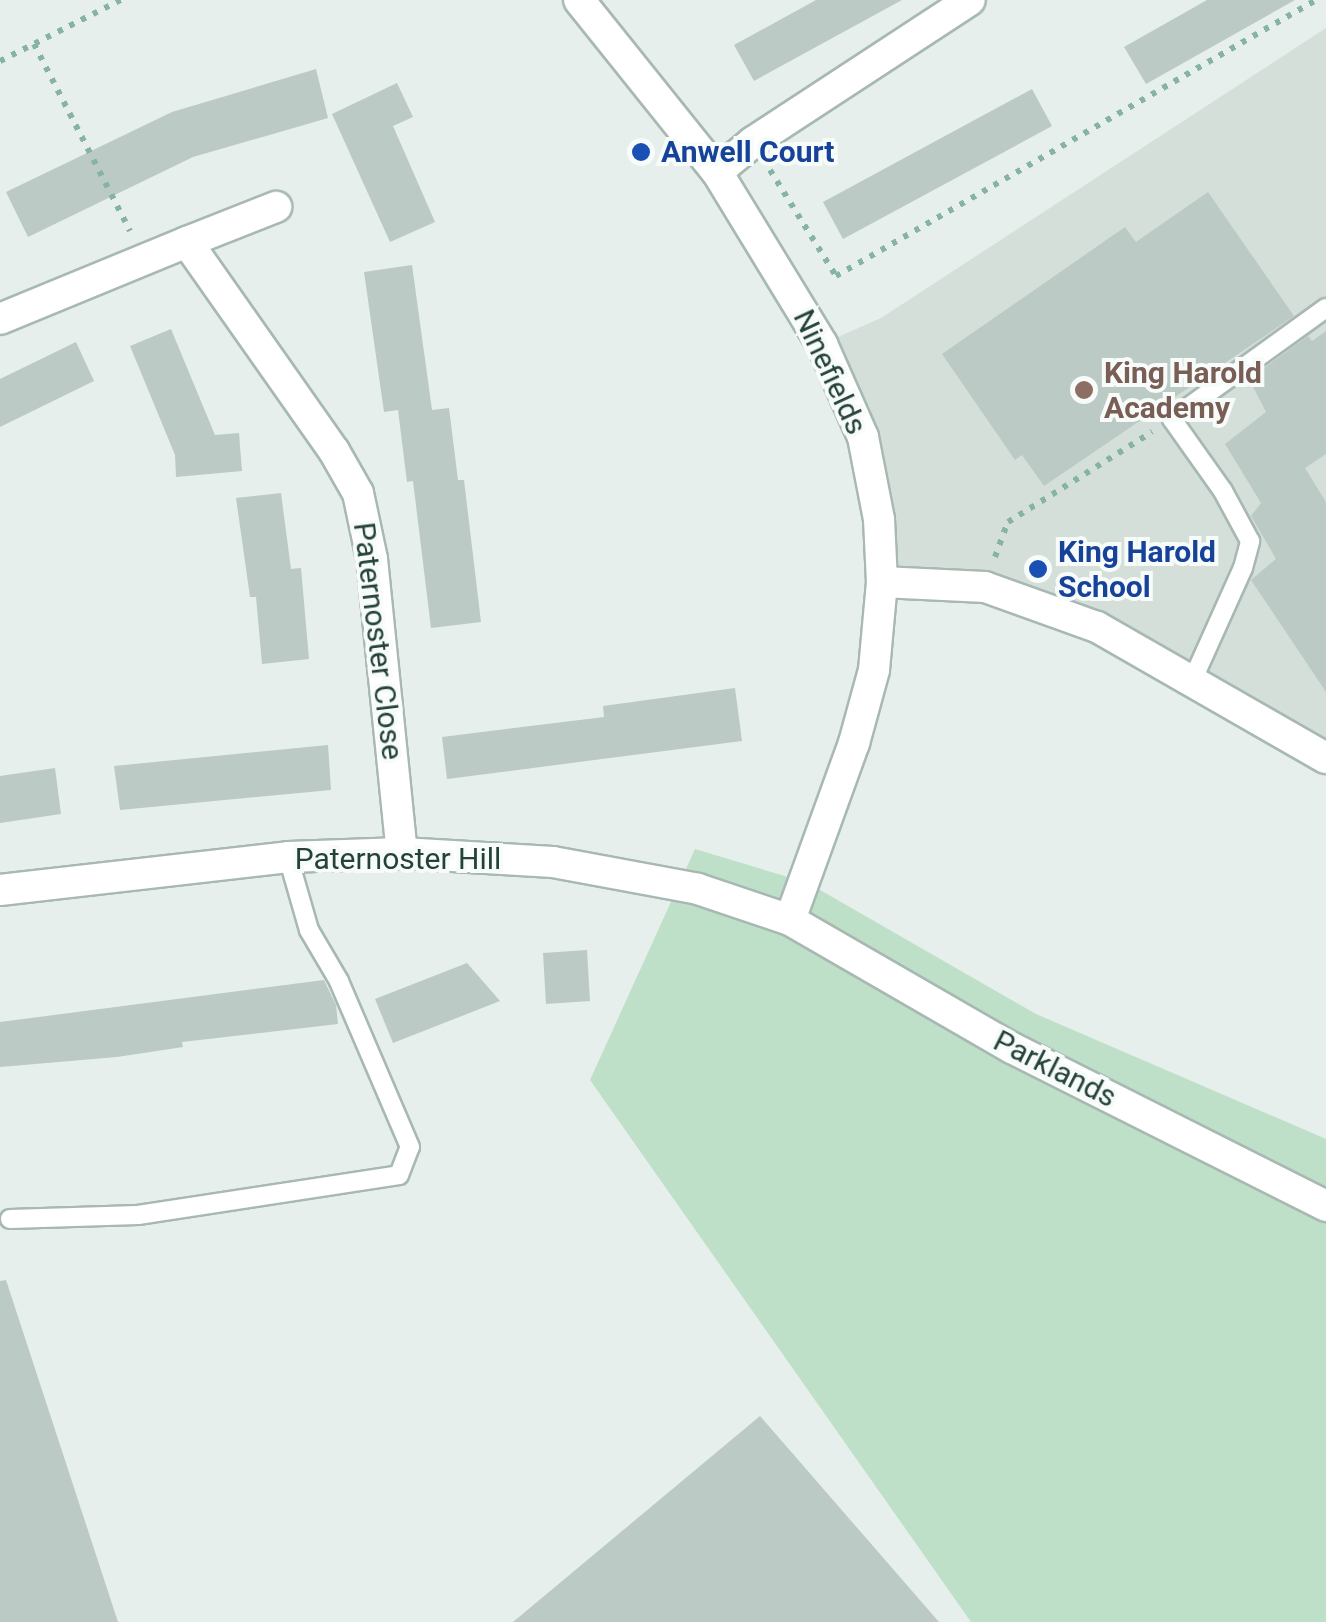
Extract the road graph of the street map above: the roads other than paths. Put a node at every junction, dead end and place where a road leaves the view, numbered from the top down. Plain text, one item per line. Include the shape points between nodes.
1 (578, 0) edge
2 (958, 3) edge
3 (717, 172) junction
4 (276, 207) dead end
5 (187, 242) junction
6 (1326, 308) edge
7 (0, 319) edge
8 (882, 582) junction
9 (1193, 679) junction
10 (1326, 758) edge
11 (402, 853) junction
12 (288, 857) junction
13 (0, 890) edge
14 (790, 920) junction
15 (1326, 1206) edge
16 (10, 1219) dead end

1 - 3 street, Ninefields
2 - 3 street
3 - 8 street, Ninefields via 822,344 863,437 879,519
4 - 5 street
5 - 7 street
5 - 11 street, Paternoster Close via 358,493 372,559
6 - 9 lane via 1172,419 1250,541
8 - 9 street via 985,587 1097,627
8 - 14 street, Ninefields via 874,670
9 - 10 street
11 - 12 street, Paternoster Hill
11 - 14 street, Paternoster Hill via 626,872
12 - 13 street, Paternoster Hill
12 - 16 lane via 309,930 340,982 410,1147 400,1175 138,1215
14 - 15 street, Parklands via 1012,1048

